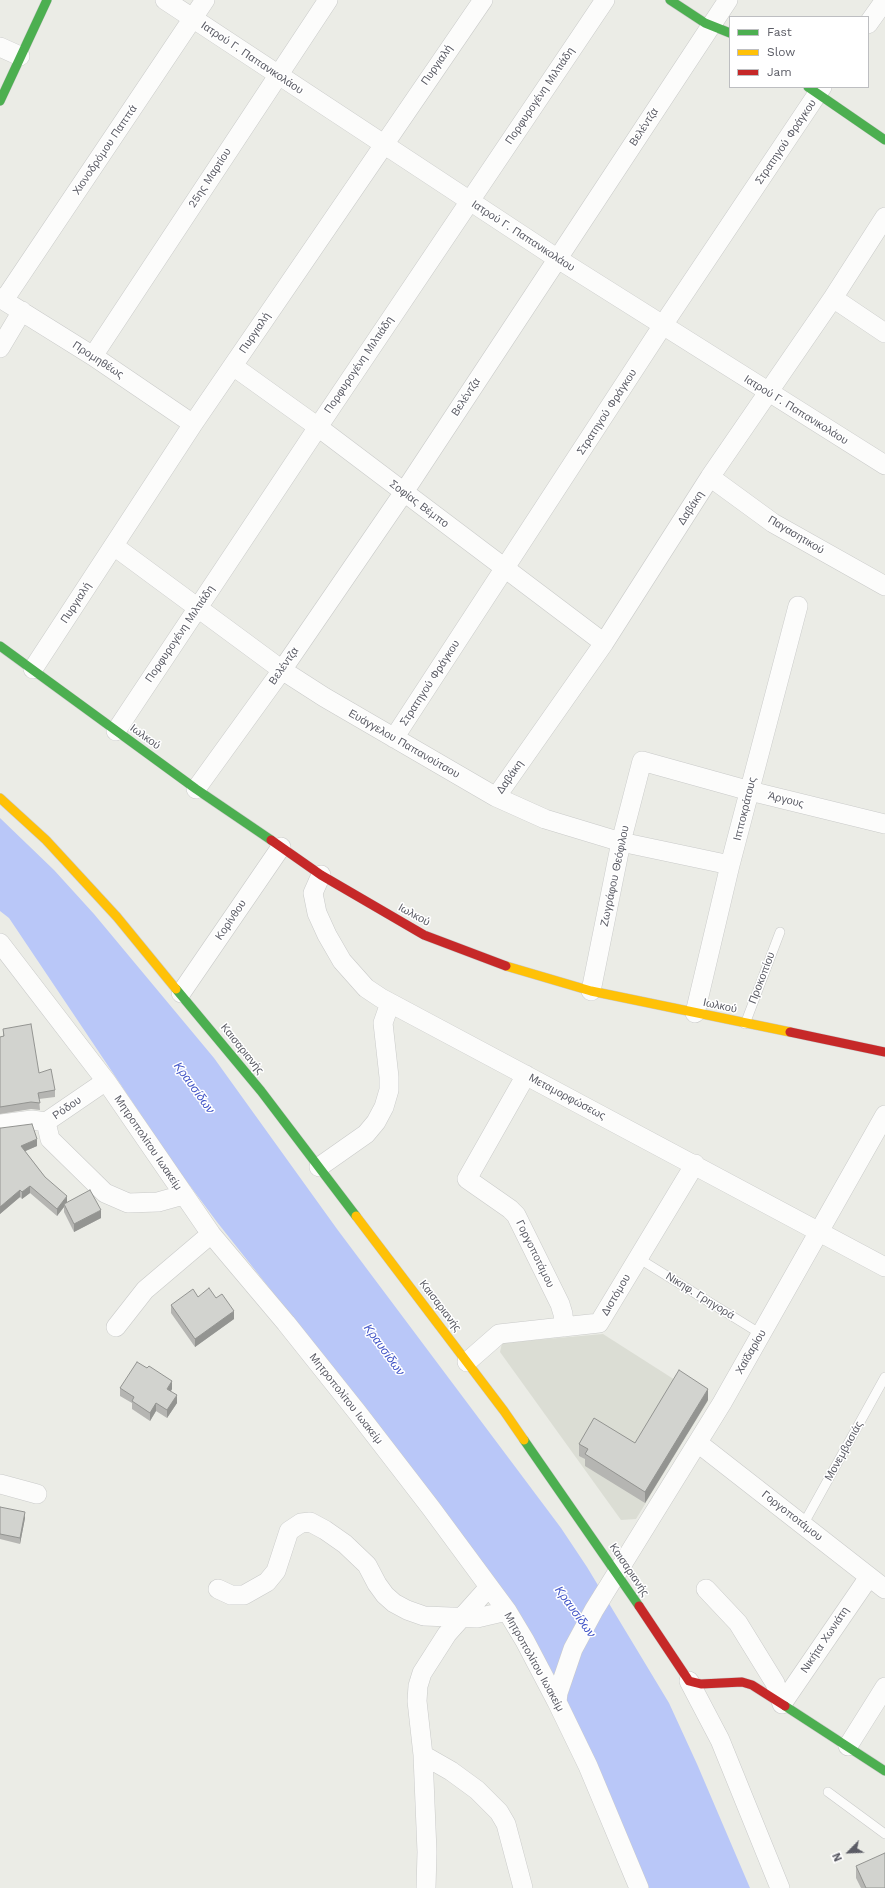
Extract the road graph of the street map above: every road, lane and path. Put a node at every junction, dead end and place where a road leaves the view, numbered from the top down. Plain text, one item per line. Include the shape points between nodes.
1 (47, 0) edge
2 (165, 0) edge
3 (205, 0) edge
4 (328, 0) edge
5 (483, 0) edge
6 (605, 0) edge
7 (670, 0) edge
8 (728, 0) edge
9 (885, 0) edge
10 (193, 19) junction
11 (869, 23) edge
12 (710, 25) junction
13 (729, 33) edge
14 (0, 47) edge
15 (20, 56) junction
16 (278, 76) junction
17 (816, 89) edge
18 (0, 101) edge
19 (885, 140) edge
20 (383, 144) junction
21 (469, 200) junction
22 (885, 217) edge
23 (558, 259) junction
24 (833, 298) junction
25 (2, 299) edge
26 (22, 311) junction
27 (663, 325) junction
28 (885, 333) edge
29 (0, 348) edge
30 (93, 356) junction
31 (233, 366) junction
32 (768, 392) junction
33 (193, 424) junction
34 (318, 427) junction
35 (885, 465) edge
36 (710, 477) junction
37 (404, 492) junction
38 (114, 546) junction
39 (504, 568) junction
40 (885, 586) edge
41 (798, 606) dead end
42 (197, 608) junction
43 (604, 643) junction
44 (0, 646) edge
45 (33, 669) junction
46 (282, 670) junction
47 (116, 731) junction
48 (394, 738) junction
49 (642, 761) joint
50 (196, 789) junction
51 (750, 791) junction
52 (0, 798) edge
53 (496, 798) junction
54 (885, 824) edge
55 (621, 842) junction
56 (281, 847) junction
57 (730, 865) junction
58 (322, 874) junction
59 (780, 932) dead end
60 (0, 943) edge
61 (591, 991) junction
62 (181, 993) junction
63 (390, 1003) junction
64 (695, 1013) junction
65 (745, 1024) junction
66 (885, 1052) edge
67 (526, 1075) junction
68 (106, 1081) junction
69 (885, 1115) edge
70 (46, 1122) junction
71 (0, 1124) edge
72 (694, 1164) junction
73 (319, 1167) junction
74 (183, 1195) junction
75 (820, 1231) junction
76 (211, 1234) junction
77 (638, 1258) junction
78 (885, 1267) edge
79 (116, 1327) dead end
80 (564, 1327) junction
81 (761, 1334) junction
82 (467, 1362) junction
83 (885, 1377) edge
84 (698, 1443) junction
85 (0, 1484) edge
86 (37, 1494) dead end
87 (803, 1525) junction
88 (614, 1579) junction
89 (880, 1585) edge
90 (489, 1587) junction
91 (706, 1588) dead end
92 (218, 1589) dead end
93 (506, 1611) junction
94 (462, 1616) junction
95 (689, 1681) junction
96 (885, 1687) edge
97 (557, 1697) junction
98 (782, 1704) junction
99 (848, 1746) junction
100 (423, 1755) junction
101 (885, 1770) edge
102 (828, 1792) dead end
103 (885, 1834) edge
104 (426, 1888) edge
105 (523, 1888) edge
106 (639, 1888) edge
107 (780, 1888) edge

1 - 15 street
2 - 10 street, Ιατρού Γ. Παπανικολάου
3 - 10 street, Χιονοδρόμου Παππά
4 - 16 street, 25ης Μαρτίου
5 - 20 street, Πυργιαλή
6 - 21 street, Πορφυρογένη Μιλτιάδη
7 - 12 street
8 - 12 street, Βελέντζα
9 - 11 street
10 - 16 street, Ιατρού Γ. Παπανικολάου
10 - 25 street, Χιονοδρόμου Παππά
12 - 13 street
12 - 23 street, Βελέντζα
14 - 15 street
15 - 18 street
16 - 20 street, Ιατρού Γ. Παπανικολάου
16 - 30 street, 25ης Μαρτίου
17 - 19 street
17 - 27 street, Στρατηγού Φράγκου
20 - 21 street, Ιατρού Γ. Παπανικολάου
20 - 31 street, Πυργιαλή
21 - 23 street, Ιατρού Γ. Παπανικολάου
21 - 34 street, Πορφυρογένη Μιλτιάδη
22 - 24 street, Δαβάκη
23 - 27 street, Ιατρού Γ. Παπανικολάου
23 - 37 street, Βελέντζα
24 - 28 street
24 - 32 street, Δαβάκη
25 - 26 street, Προμηθέως
26 - 29 street
26 - 30 street, Προμηθέως
27 - 32 street, Ιατρού Γ. Παπανικολάου
27 - 39 street, Στρατηγού Φράγκου
30 - 33 street, Προμηθέως
31 - 33 street, Πυργιαλή
31 - 34 street, Σοφίας Βέμπο
32 - 35 street, Ιατρού Γ. Παπανικολάου
32 - 36 street, Δαβάκη
33 - 38 street, Πυργιαλή
34 - 37 street, Σοφίας Βέμπο
34 - 42 street, Πορφυρογένη Μιλτιάδη
36 - 40 street, Παγασητικού via 773,523
36 - 43 street, Δαβάκη
37 - 39 street, Σοφίας Βέμπο
37 - 46 street, Βελέντζα
38 - 42 street, Ευάγγελου Παπανούτσου
38 - 45 street, Πυργιαλή
39 - 43 street, Σοφίας Βέμπο
39 - 48 street, Στρατηγού Φράγκου
41 - 51 street, Ιπποκράτους
42 - 46 street, Ευάγγελου Παπανούτσου
42 - 47 street, Πορφυρογένη Μιλτιάδη
43 - 53 street, Δαβάκη
44 - 45 street, Ιωλκού
45 - 47 street, Ιωλκού
46 - 48 street, Ευάγγελου Παπανούτσου
46 - 50 street, Βελέντζα
47 - 50 street, Ιωλκού
48 - 53 street, Ευάγγελου Παπανούτσου
49 - 51 street, Άργους
49 - 55 street, Ζωγράφου Θεόφιλου
50 - 56 street, Ιωλκού
51 - 54 street, Άργους
51 - 57 street, Ιπποκράτους
52 - 62 street, Καισαριανής via 67,862
53 - 55 street, Ευάγγελου Παπανούτσου via 545,819
55 - 57 street, Ευάγγελου Παπανούτσου
55 - 61 street, Ζωγράφου Θεόφιλου
56 - 58 street, Ιωλκού
56 - 62 street, Κορίνθου
57 - 64 street, Ιπποκράτους
58 - 61 street, Ιωλκού via 406,926 444,944 504,966
58 - 63 street, Μεταμορφώσεως via 313,897 327,934 342,961 357,980
59 - 65 lane, Προκοπίου
60 - 68 street, Μητροπολίτου Ιωακείμ
61 - 64 street, Ιωλκού
62 - 73 street, Καισαριανής
63 - 67 street, Μεταμορφώσεως
63 - 73 street via 383,1023 389,1090 381,1114 358,1142
64 - 65 street, Ιωλκού
65 - 66 street, Ιωλκού
67 - 72 street, Μεταμορφώσεως
67 - 80 street, Γοργοποτάμου via 467,1179 516,1215 560,1304
68 - 70 street, Ρόδου
68 - 74 street, Μητροπολίτου Ιωακείμ
69 - 75 street, Χαϊδαρίου
70 - 71 street, Ρόδου via 32,1120
70 - 74 street via 50,1139 110,1196 128,1203 158,1202
72 - 75 street, Μεταμορφώσεως
72 - 77 street, Διστόμου
73 - 82 street, Καισαριανής
74 - 76 street, Μητροπολίτου Ιωακείμ
75 - 78 street, Μεταμορφώσεως
75 - 81 street, Χαϊδαρίου
76 - 79 street via 145,1290
76 - 90 street, Μητροπολίτου Ιωακείμ via 357,1412
77 - 80 street, Διστόμου via 599,1323
77 - 81 lane, Νικηφ. Γρηγορά
80 - 82 street, Διστόμου via 499,1334
81 - 84 street, Χαϊδαρίου
82 - 88 street, Καισαριανής via 504,1411
83 - 87 lane, Μονεμβασιάς
84 - 87 street, Γοργοποτάμου
84 - 88 street, Χαϊδαρίου
85 - 86 street
87 - 89 street, Γοργοποτάμου
88 - 95 street, Καισαριανής
88 - 97 street, Χαϊδαρίου via 573,1649
89 - 98 street, Νικήτα Χωνιάτη
90 - 93 street, Μητροπολίτου Ιωακείμ
90 - 94 street
91 - 98 street via 738,1623 774,1683
92 - 94 street via 232,1595 244,1595 268,1582 276,1571 290,1531 301,1523 310,1522 356,1554 394,1603 424,1616
93 - 94 street via 477,1618
93 - 97 street, Μητροπολίτου Ιωακείμ
94 - 100 street via 422,1673 417,1701
95 - 98 street via 701,1684 742,1682 752,1685
95 - 107 street via 720,1740
96 - 99 street
97 - 106 street, Μητροπολίτου Ιωακείμ
98 - 99 street
99 - 101 street
100 - 104 street
100 - 105 street via 477,1790 499,1812 506,1824
102 - 103 lane

